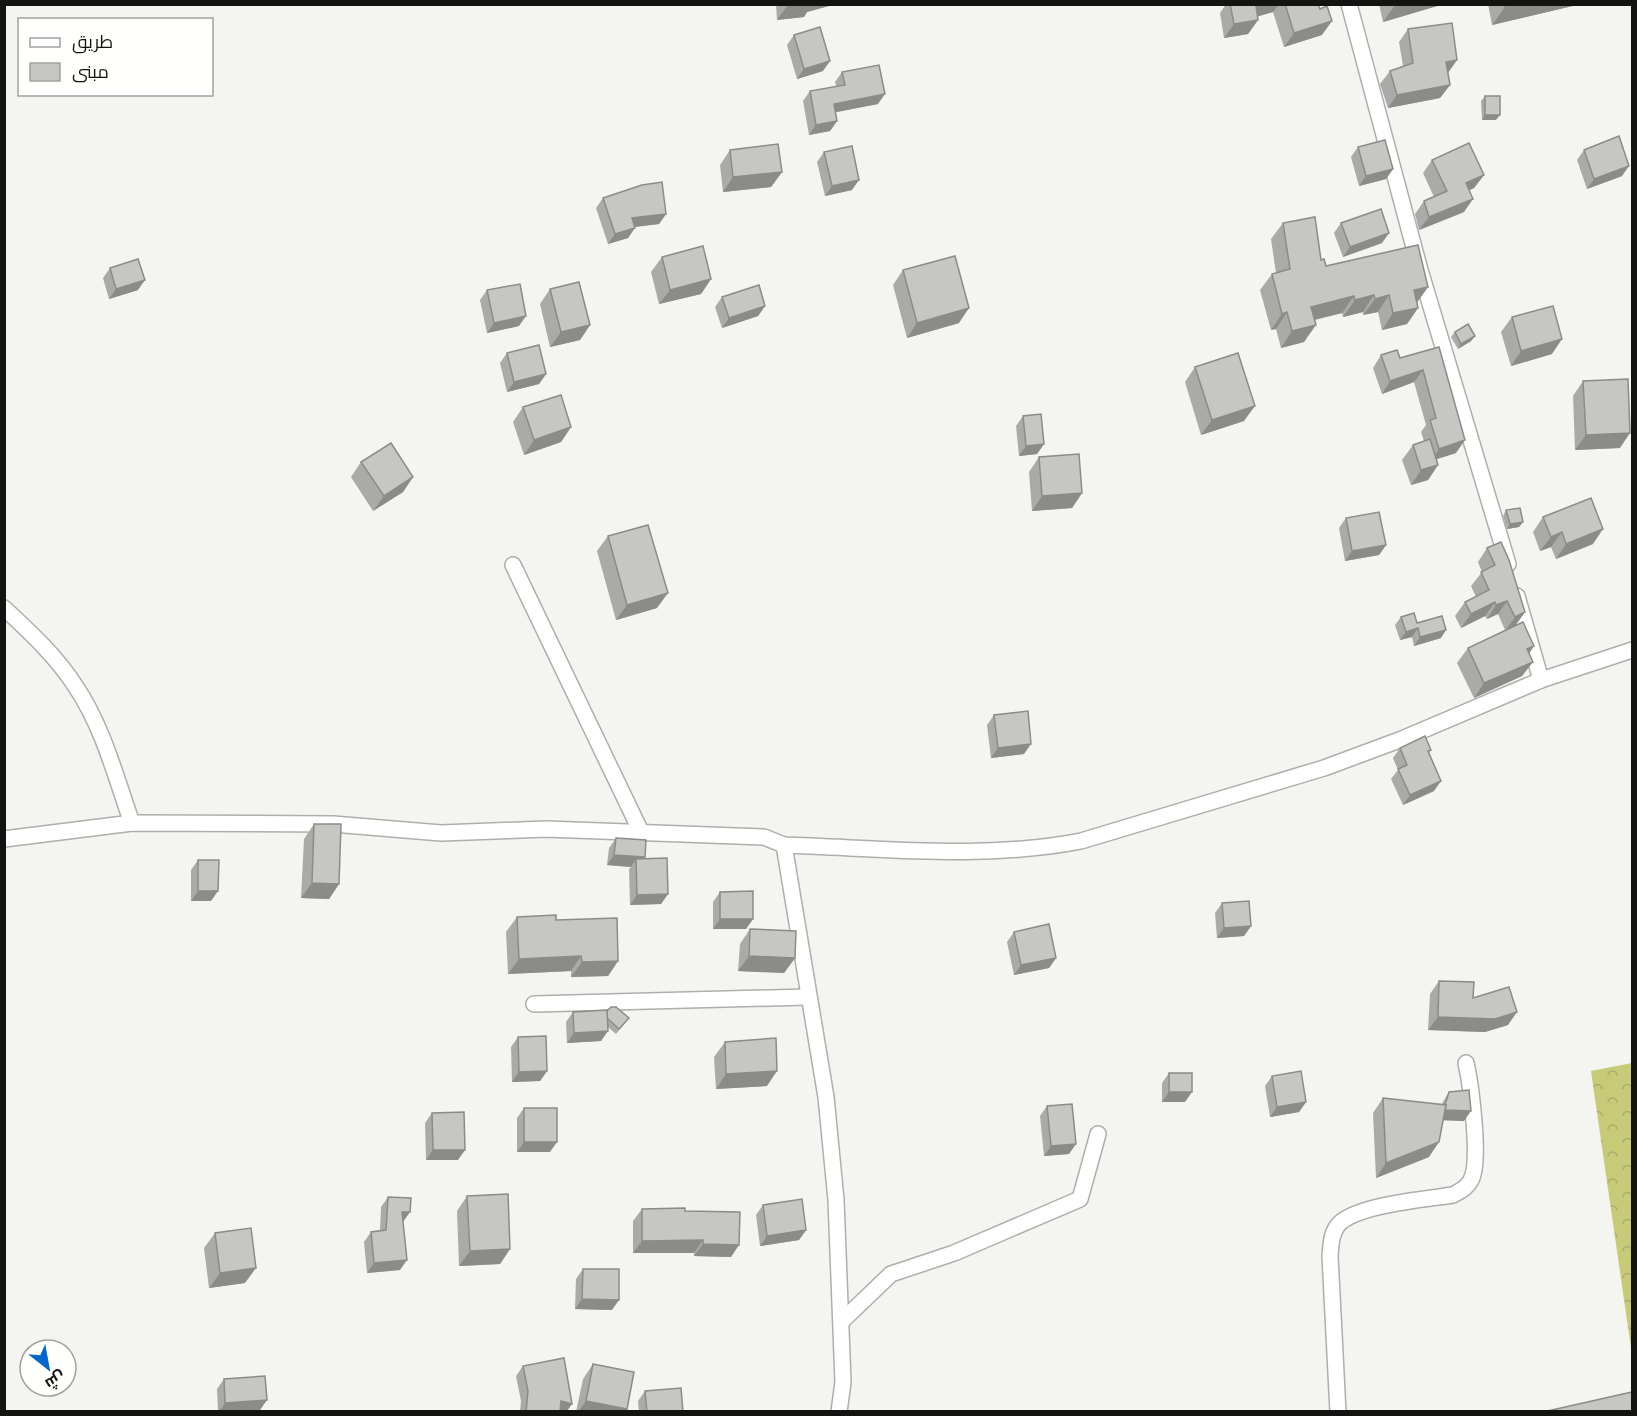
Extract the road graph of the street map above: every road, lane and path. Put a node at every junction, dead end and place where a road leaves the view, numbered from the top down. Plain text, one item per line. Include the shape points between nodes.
1 (1349, 4) edge
2 (513, 565) dead end
3 (4, 608) edge
4 (1632, 650) edge
5 (1541, 680) junction
6 (132, 824) junction
7 (642, 834) junction
8 (4, 839) edge
9 (784, 845) junction
10 (807, 997) junction
11 (534, 1004) dead end
12 (1466, 1063) dead end
13 (1098, 1134) dead end
14 (842, 1321) junction
15 (839, 1412) edge
16 (1338, 1412) edge

1 - 5 street via 1420,270
2 - 7 street
3 - 6 street via 39,641 76,686 95,720
4 - 5 street
5 - 9 street via 1324,768 1081,841 1043,848 980,851
6 - 7 street via 333,824 441,833 546,829
6 - 8 street
7 - 9 street via 764,837
9 - 10 street
10 - 11 street
10 - 14 street via 826,1097
12 - 16 street via 1473,1100 1472,1179 1454,1195 1354,1213 1339,1224 1332,1237
13 - 14 street via 1080,1199 954,1253 891,1274
14 - 15 street via 843,1382

